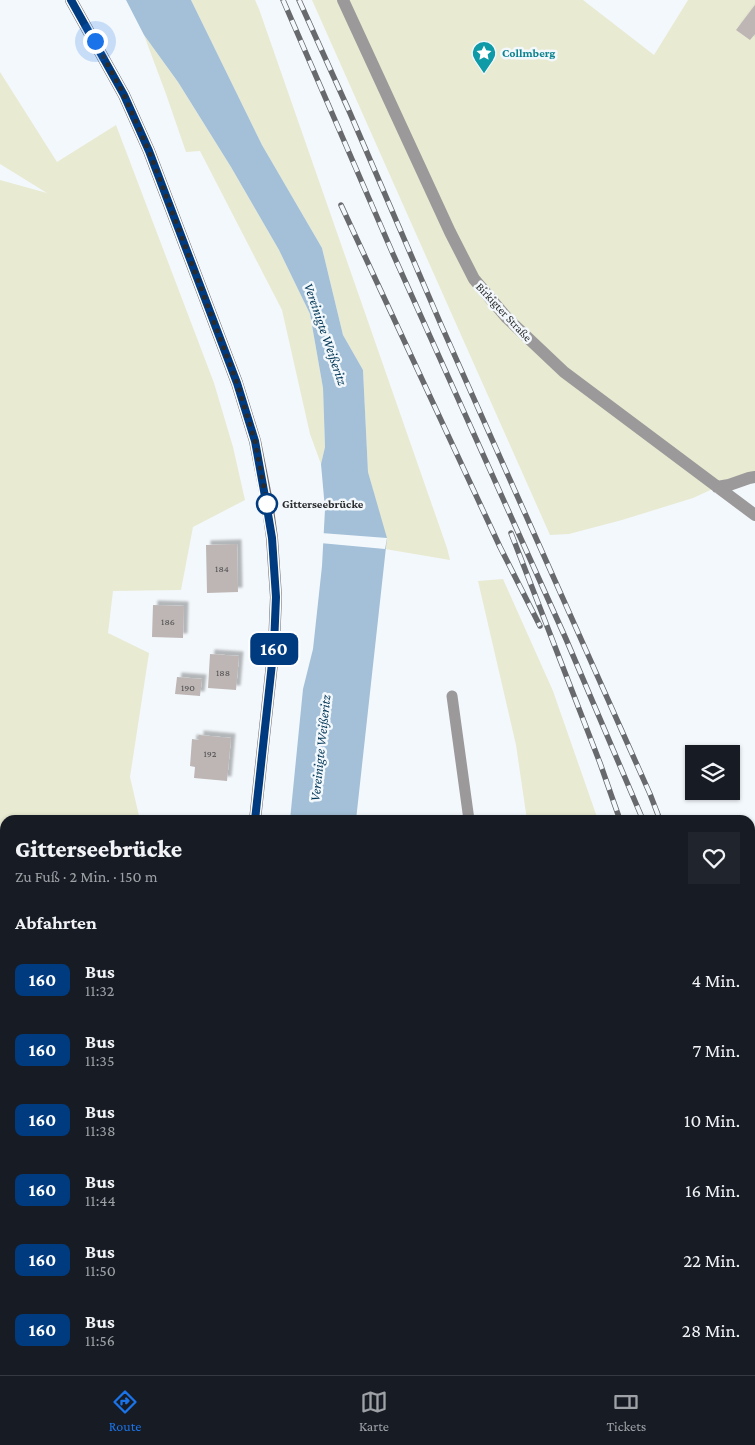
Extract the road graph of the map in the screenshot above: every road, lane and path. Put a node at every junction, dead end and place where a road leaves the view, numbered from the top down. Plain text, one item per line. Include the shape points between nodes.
1 (71, 0) edge
2 (342, 0) edge
3 (755, 477) edge
4 (717, 486) junction
5 (755, 515) edge
6 (452, 696) dead end
7 (256, 815) edge
8 (468, 815) edge

1 - 7 main road via 124,95 149,151 237,383 255,441 272,538 276,597
2 - 4 street, Birkigter Straße via 474,279 506,318 564,372
3 - 4 street
4 - 5 street, Birkigter Straße
6 - 8 lane

